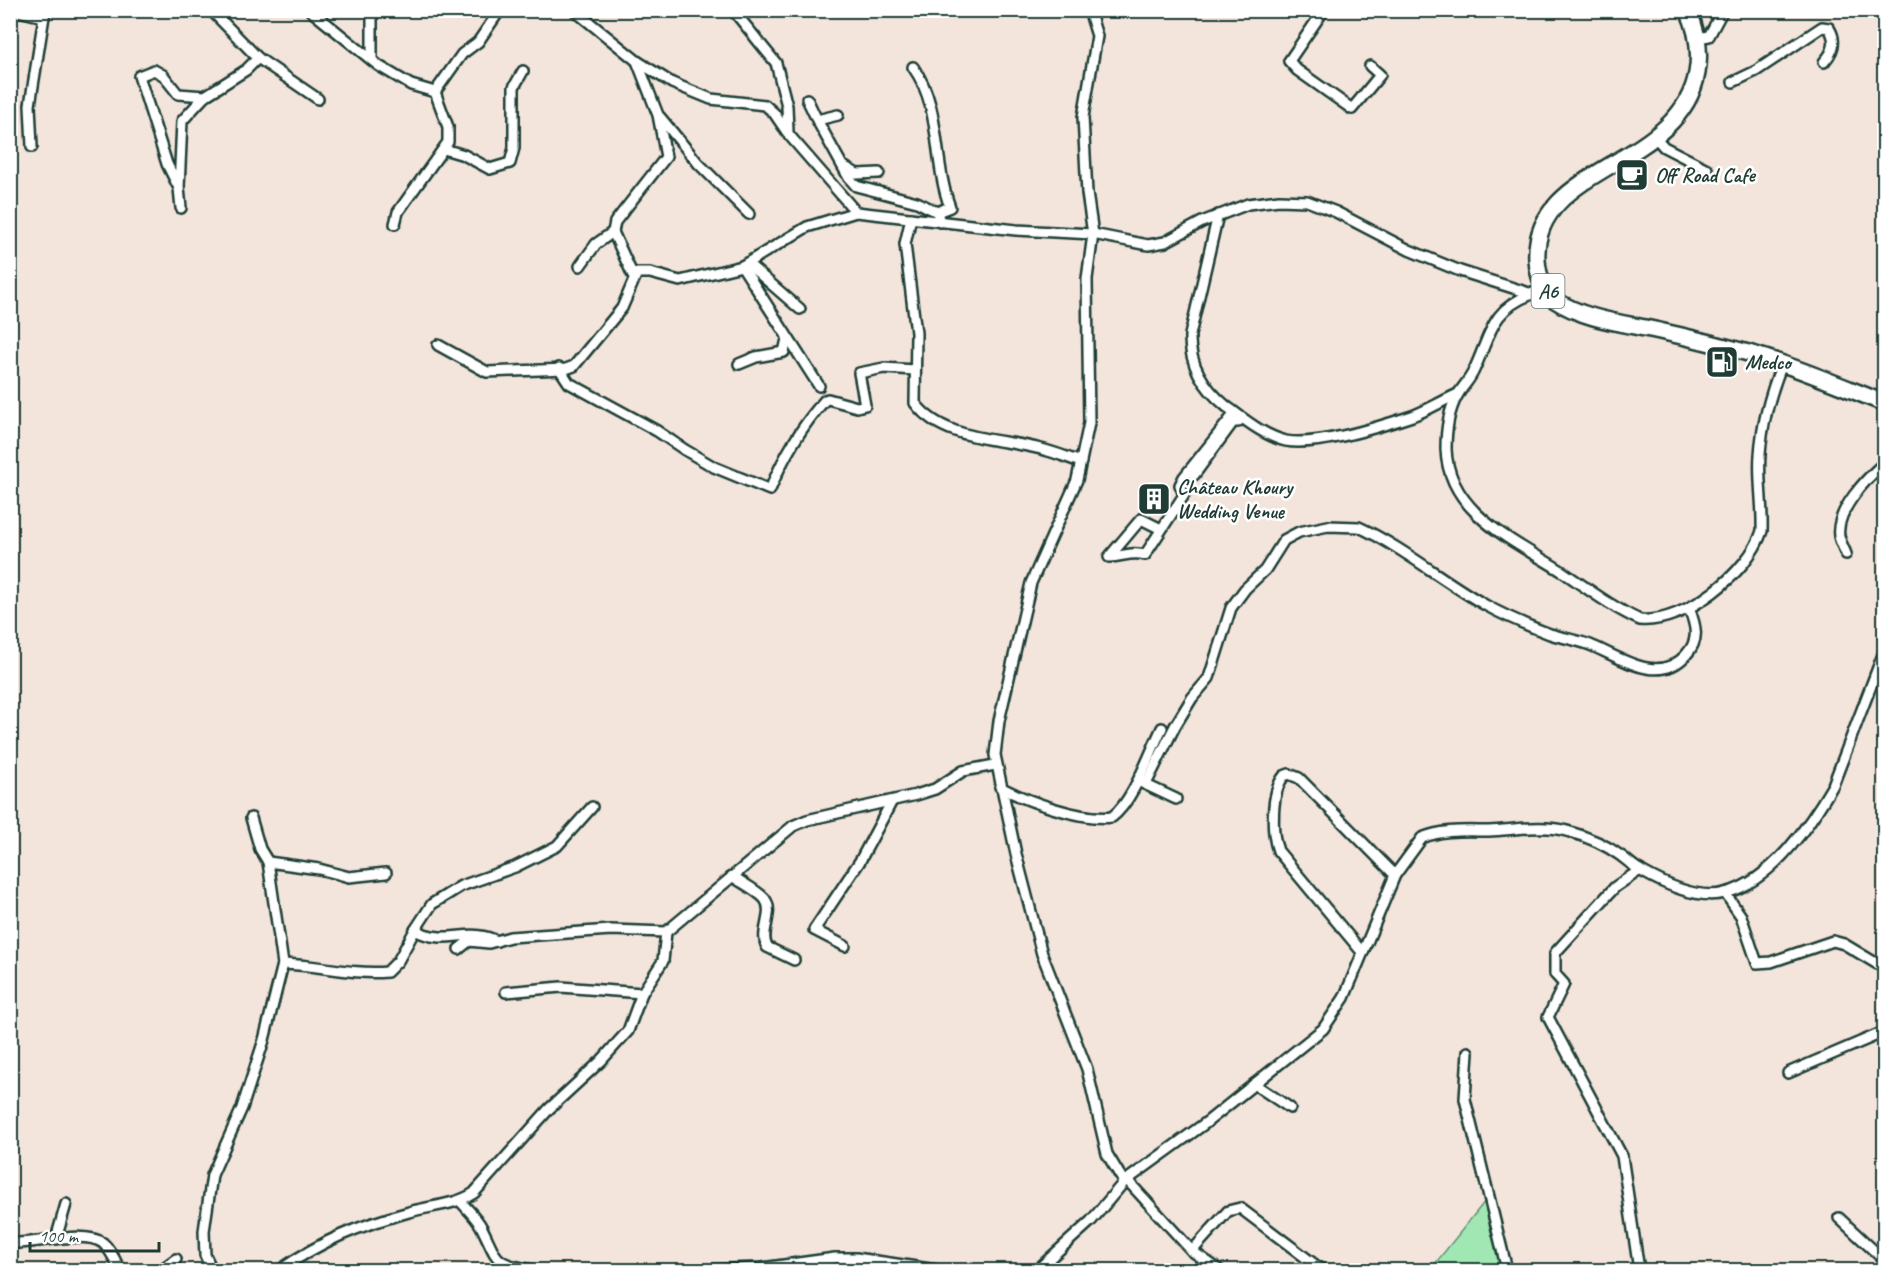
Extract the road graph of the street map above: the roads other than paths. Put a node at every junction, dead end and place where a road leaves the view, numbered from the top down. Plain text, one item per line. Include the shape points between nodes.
1 (14, 10) edge
2 (211, 10) edge
3 (310, 10) edge
4 (372, 10) edge
5 (500, 10) edge
6 (574, 10) edge
7 (732, 10) edge
8 (1089, 10) edge
9 (1324, 10) edge
10 (1689, 10) edge
11 (1723, 10) edge
12 (44, 14) edge
13 (1698, 38) junction
14 (258, 58) junction
15 (372, 60) junction
16 (637, 61) junction
17 (1824, 62) dead end
18 (1370, 66) dead end
19 (913, 67) dead end
20 (523, 71) dead end
21 (1733, 82) dead end
22 (435, 92) junction
23 (205, 96) junction
24 (318, 99) dead end
25 (807, 99) dead end
26 (658, 115) junction
27 (838, 115) dead end
28 (817, 120) junction
29 (789, 135) junction
30 (1656, 138) junction
31 (32, 147) dead end
32 (444, 149) junction
33 (842, 167) junction
34 (1707, 169) dead end
35 (879, 173) dead end
36 (178, 188) junction
37 (181, 208) dead end
38 (856, 212) junction
39 (937, 212) junction
40 (749, 214) dead end
41 (1218, 215) junction
42 (911, 218) junction
43 (940, 222) junction
44 (395, 224) dead end
45 (614, 232) junction
46 (1093, 234) junction
47 (744, 265) junction
48 (580, 266) dead end
49 (634, 278) junction
50 (1538, 291) junction
51 (800, 309) dead end
52 (787, 339) junction
53 (438, 345) dead end
54 (740, 364) dead end
55 (1782, 364) junction
56 (558, 368) junction
57 (915, 370) junction
58 (819, 386) dead end
59 (1458, 394) junction
60 (1884, 403) edge
61 (1235, 413) junction
62 (1250, 424) junction
63 (1081, 462) junction
64 (1884, 463) edge
65 (1194, 474) dead end
66 (1161, 529) junction
67 (1846, 554) dead end
68 (1689, 608) junction
69 (1884, 652) edge
70 (1162, 728) dead end
71 (995, 765) junction
72 (1141, 783) junction
73 (1000, 787) junction
74 (1176, 799) dead end
75 (892, 801) junction
76 (592, 807) dead end
77 (251, 818) dead end
78 (268, 862) junction
79 (1640, 870) junction
80 (386, 873) dead end
81 (1395, 875) junction
82 (732, 876) junction
83 (1725, 893) junction
84 (415, 930) junction
85 (666, 932) junction
86 (497, 941) junction
87 (845, 946) dead end
88 (459, 949) dead end
89 (1362, 952) junction
90 (794, 960) dead end
91 (283, 964) junction
92 (1884, 968) edge
93 (506, 992) dead end
94 (642, 993) junction
95 (1884, 1032) edge
96 (1468, 1052) dead end
97 (1788, 1073) dead end
98 (1254, 1084) junction
99 (1290, 1108) dead end
100 (1126, 1181) junction
101 (461, 1202) junction
102 (66, 1204) dead end
103 (1839, 1218) dead end
104 (56, 1239) junction
105 (10, 1244) edge
106 (1192, 1251) junction
107 (1884, 1260) edge
108 (120, 1270) edge
109 (161, 1270) edge
110 (172, 1270) edge
111 (212, 1270) edge
112 (280, 1270) edge
113 (532, 1270) edge
114 (701, 1270) edge
115 (937, 1270) edge
116 (1037, 1270) edge
117 (1219, 1270) edge
118 (1322, 1270) edge
119 (1507, 1270) edge
120 (1639, 1270) edge

1 - 12 street
2 - 14 street
3 - 15 street
4 - 15 street
5 - 22 street
6 - 16 street
7 - 29 street via 776,63 787,106
8 - 46 street via 1097,47 1083,117
9 - 18 street via 1289,61 1352,109 1380,75
10 - 13 highway, A6
11 - 13 street via 1710,36
12 - 31 street via 30,105
13 - 30 highway, A6 via 1698,68 1689,100
14 - 23 street
14 - 24 street
15 - 22 street via 411,85
16 - 26 street
16 - 29 street via 672,83 711,99 765,105
17 - 21 street via 1833,53 1834,36 1829,28 1822,27
19 - 39 street via 928,96 950,207
20 - 32 street via 514,87 514,148 510,163 490,169
22 - 32 street via 448,127
23 - 36 street via 182,121
23 - 36 street via 178,94 154,70 139,76
25 - 28 street
26 - 40 street via 698,163
26 - 45 street via 666,157 615,222
27 - 28 street
28 - 33 street
29 - 38 street
30 - 34 street via 1664,147
30 - 50 highway, A6 via 1586,179 1554,208 1538,245
32 - 44 street via 398,212
33 - 35 street via 857,174
33 - 39 street via 856,186 917,202
36 - 37 street
38 - 42 street
38 - 47 street via 807,227
39 - 43 street
41 - 46 street via 1164,242 1148,245
41 - 50 street via 1264,201 1307,201 1460,271
41 - 61 street via 1190,349 1200,377 1217,399
42 - 43 street
42 - 57 street via 905,244 914,310
43 - 46 street
45 - 48 street via 596,244
45 - 49 street
46 - 63 street via 1087,279 1089,423
47 - 49 street via 680,281 642,272
47 - 51 street
47 - 52 street
49 - 56 street via 622,308 574,366
50 - 55 highway, A6 via 1579,312
50 - 59 street via 1514,301 1495,319 1469,381
52 - 54 street via 784,352
52 - 58 street
53 - 56 street via 480,371
55 - 60 highway, A6
55 - 68 street via 1768,399 1763,426 1759,540 1731,576
56 - 57 street via 568,383 714,466 770,490 809,420 825,400 865,405 859,373 884,368
57 - 63 street via 915,403 935,422
59 - 62 street via 1412,416 1319,440 1284,440
59 - 68 street via 1449,417 1447,461 1462,496 1474,512 1501,534 1630,616 1660,620
61 - 62 street
61 - 66 street via 1184,477 1180,485 1184,495
62 - 65 street via 1233,422
63 - 71 street via 1026,600 999,721
64 - 67 street via 1861,486 1841,518 1839,536
66 - 66 street via 1145,555 1133,551 1109,557 1141,519
68 - 72 street via 1696,627 1692,646 1674,666 1648,669 1488,607 1359,527 1340,524 1299,532 1284,540 1265,570 1236,600 1209,678 1192,698
69 - 83 street via 1825,799 1777,862
70 - 72 street
71 - 73 street
71 - 75 street via 963,771 935,789
72 - 73 street via 1117,814 1105,818 1021,797
72 - 74 street
73 - 100 street via 1042,954 1087,1069 1107,1154
75 - 82 street via 800,822
75 - 87 street via 860,861 814,930
76 - 84 street via 557,846 515,867 461,886 432,904
77 - 78 street
78 - 80 street via 350,877
78 - 91 street
79 - 81 street via 1593,840 1555,828 1432,834 1422,838
79 - 83 street via 1687,891
79 - 120 street via 1615,887 1555,953 1555,974 1564,984 1548,1017 1622,1156
81 - 89 street
81 - 89 street via 1299,778 1284,776 1276,796 1273,838 1278,850
82 - 85 street
82 - 90 street via 766,900 767,947
83 - 92 street via 1741,916 1757,963 1833,941
84 - 86 street via 430,938 448,939 471,933
84 - 91 street via 398,961 387,972 360,975 314,965
85 - 86 street via 611,930
85 - 94 street via 663,961
86 - 88 street via 466,941
89 - 98 street via 1344,998 1323,1029
91 - 111 street via 242,1108 212,1175 204,1231 205,1255
93 - 94 street via 561,987
94 - 101 street via 628,1031 474,1193
95 - 97 street
96 - 119 street via 1465,1099
98 - 99 street
98 - 100 street
100 - 106 street
100 - 116 street via 1091,1221
101 - 112 street via 433,1205 329,1239
101 - 113 street via 478,1221 497,1260
102 - 104 street
103 - 107 street
104 - 105 street
104 - 108 street via 100,1242
106 - 117 street
106 - 118 street via 1228,1211 1240,1208
109 - 110 street via 176,1259
114 - 115 street via 855,1258

